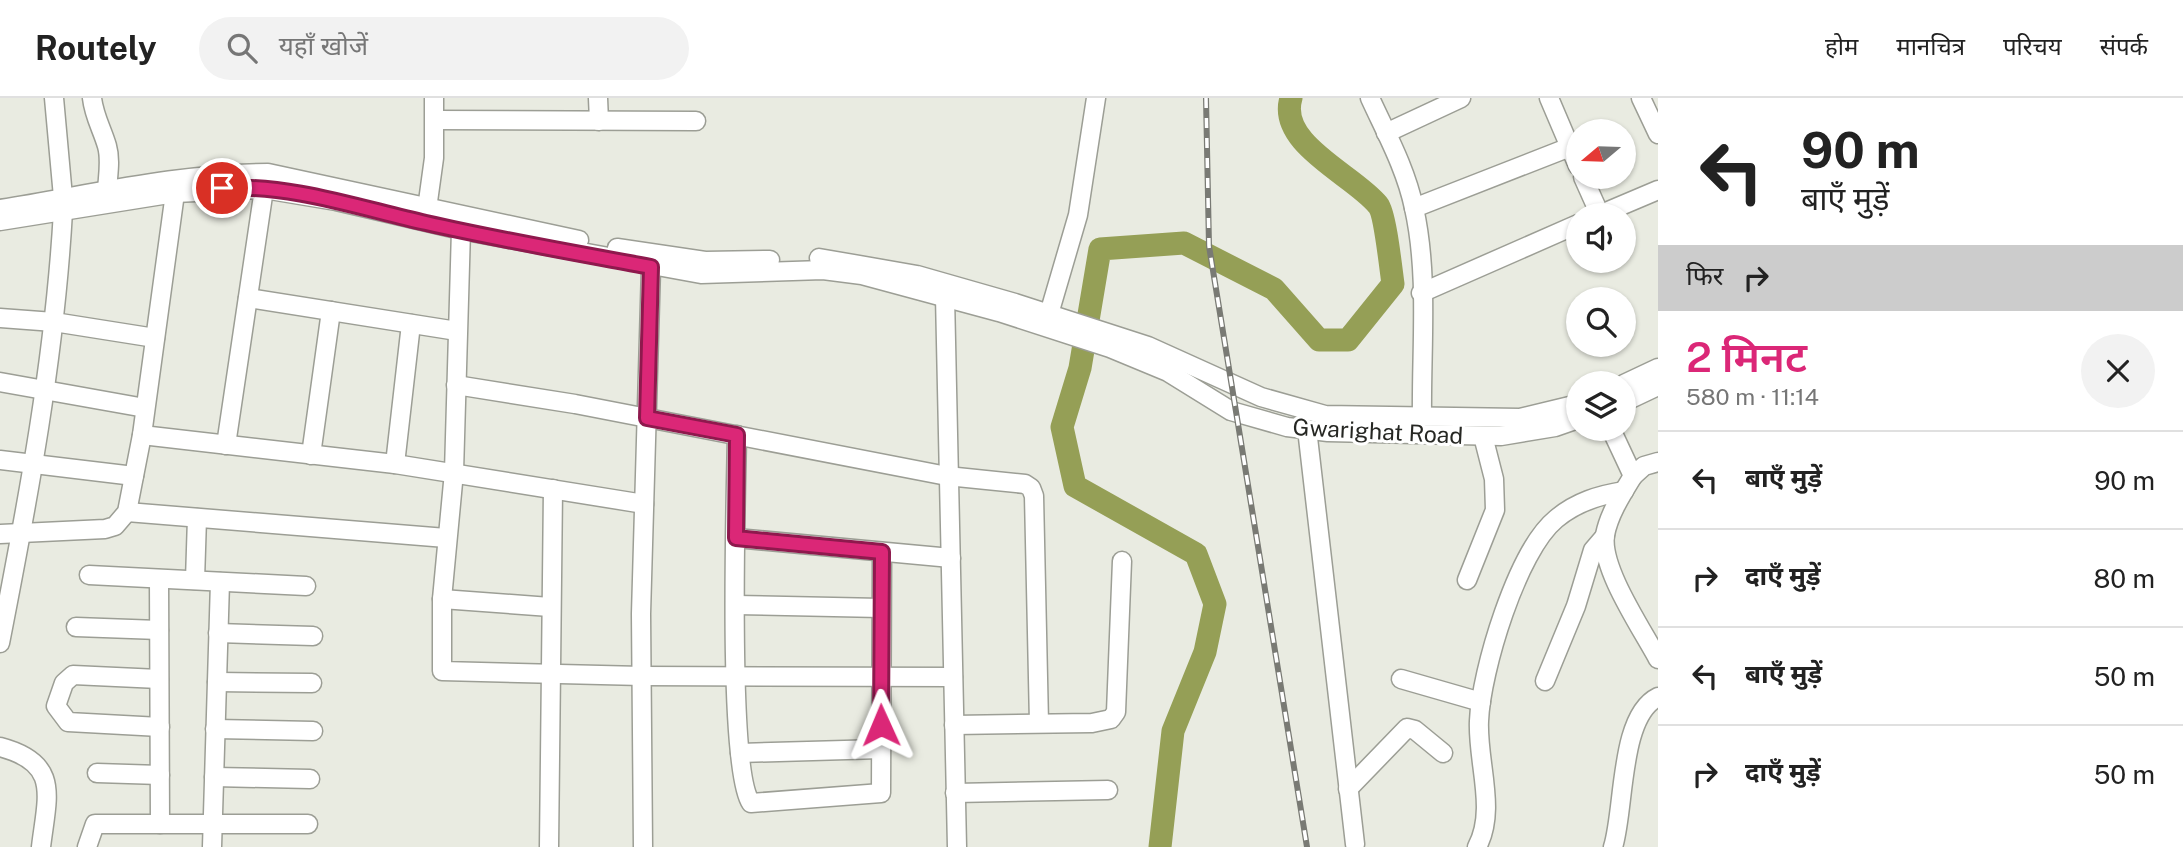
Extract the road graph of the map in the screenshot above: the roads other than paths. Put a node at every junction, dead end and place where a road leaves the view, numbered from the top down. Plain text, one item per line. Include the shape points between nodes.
1 (54, 98) edge
2 (92, 98) edge
3 (434, 98) edge
4 (598, 98) edge
5 (1096, 98) edge
6 (1370, 98) edge
7 (1461, 98) edge
8 (1549, 98) edge
9 (1642, 98) edge
10 (435, 120) junction
11 (599, 121) junction
12 (696, 121) dead end
13 (1386, 133) junction
14 (1658, 134) edge
15 (1566, 138) edge
16 (1566, 149) edge
17 (264, 188) junction
18 (107, 190) junction
19 (1658, 190) edge
20 (176, 193) junction
21 (1627, 203) edge
22 (63, 204) junction
23 (1414, 208) junction
24 (0, 209) edge
25 (426, 215) junction
26 (0, 220) edge
27 (1566, 229) edge
28 (461, 230) junction
29 (651, 267) junction
30 (1421, 293) junction
31 (944, 296) junction
32 (248, 298) junction
33 (331, 311) junction
34 (0, 318) edge
35 (1056, 321) junction
36 (54, 322) junction
37 (411, 324) junction
38 (457, 331) junction
39 (155, 338) junction
40 (1114, 342) junction
41 (1658, 368) edge
42 (1636, 378) edge
43 (0, 382) edge
44 (456, 385) junction
45 (1658, 386) edge
46 (45, 389) junction
47 (1636, 396) edge
48 (1566, 407) edge
49 (145, 408) junction
50 (1422, 417) junction
51 (647, 418) junction
52 (1566, 422) edge
53 (1307, 429) junction
54 (142, 435) junction
55 (737, 435) junction
56 (1483, 436) junction
57 (1615, 441) edge
58 (226, 445) junction
59 (311, 455) junction
60 (0, 460) edge
61 (1658, 461) edge
62 (33, 464) junction
63 (396, 464) junction
64 (454, 472) junction
65 (134, 476) junction
66 (947, 476) junction
67 (1629, 484) junction
68 (553, 489) junction
69 (644, 504) junction
70 (127, 512) junction
71 (197, 518) junction
72 (0, 534) edge
73 (21, 535) junction
74 (1605, 536) junction
75 (446, 538) junction
76 (736, 538) junction
77 (882, 552) junction
78 (951, 558) junction
79 (1122, 561) dead end
80 (89, 575) dead end
81 (159, 579) junction
82 (195, 580) junction
83 (1467, 580) dead end
84 (220, 582) junction
85 (306, 586) dead end
86 (442, 598) junction
87 (736, 605) junction
88 (550, 607) junction
89 (881, 608) junction
90 (76, 627) dead end
91 (159, 630) junction
92 (218, 633) junction
93 (313, 636) dead end
94 (0, 639) edge
95 (1658, 659) edge
96 (550, 673) junction
97 (642, 676) junction
98 (737, 676) junction
99 (881, 677) junction
100 (953, 677) junction
101 (159, 679) junction
102 (1401, 679) dead end
103 (1545, 681) dead end
104 (217, 682) junction
105 (312, 682) dead end
106 (1658, 697) edge
107 (1481, 702) junction
108 (1038, 723) junction
109 (954, 725) junction
110 (160, 727) junction
111 (215, 729) junction
112 (313, 731) dead end
113 (0, 747) edge
114 (881, 749) junction
115 (740, 753) junction
116 (1443, 753) dead end
117 (97, 774) dead end
118 (160, 775) junction
119 (214, 777) junction
120 (310, 779) dead end
121 (1348, 789) junction
122 (1108, 790) dead end
123 (955, 793) junction
124 (160, 824) junction
125 (212, 824) junction
126 (308, 824) dead end
127 (1355, 844) dead end
128 (41, 847) edge
129 (87, 847) edge
130 (212, 847) edge
131 (549, 847) edge
132 (643, 847) edge
133 (957, 847) edge
134 (1477, 847) edge
135 (1613, 847) edge

1 - 22 street
2 - 18 street via 107,145
3 - 10 street
4 - 11 street
5 - 35 street
6 - 13 street
7 - 13 street
8 - 15 street
9 - 14 street
10 - 11 street
10 - 25 street
11 - 12 street
13 - 23 street
16 - 23 street
17 - 20 street
17 - 25 street
17 - 32 street
18 - 22 street
18 - 25 street via 229,173 268,173
19 - 21 street
20 - 22 street
20 - 39 street
22 - 24 street
22 - 26 street
22 - 36 street
23 - 30 street
25 - 28 street
25 - 35 street via 705,261 846,260 917,275
27 - 30 street
28 - 29 street
28 - 38 street
29 - 31 street via 730,275 823,270
29 - 51 street
30 - 50 street
31 - 35 street
31 - 66 street
32 - 33 street
32 - 58 street
33 - 37 street
33 - 59 street
34 - 36 street
35 - 40 street
36 - 39 street
36 - 46 street
37 - 38 street
37 - 63 street
38 - 44 street
39 - 49 street
40 - 50 street via 1292,408 1325,415
40 - 53 street, Gwarighat Road via 1250,418
41 - 42 street
43 - 46 street
44 - 51 street
44 - 64 street
45 - 47 street
46 - 49 street
46 - 62 street
48 - 50 street via 1520,418
49 - 54 street
51 - 55 street
51 - 69 street
52 - 56 street, Gwarighat Road
53 - 56 street, Gwarighat Road
53 - 121 street
54 - 58 street
54 - 65 street
55 - 66 street
55 - 76 street
56 - 83 street via 1494,479 1494,510
57 - 67 street
58 - 59 street
59 - 63 street
60 - 62 street
61 - 67 street via 1644,466
62 - 65 street
62 - 73 street
63 - 64 street
64 - 68 street
64 - 75 street
65 - 70 street
66 - 78 street
66 - 108 street via 1031,488
67 - 74 street
67 - 107 street via 1568,510 1538,539 1498,632
68 - 69 street
68 - 88 street
69 - 97 street
70 - 71 street
70 - 73 street via 116,526 105,529
71 - 75 street
71 - 82 street
72 - 73 street
73 - 94 street
74 - 95 street via 1612,570
74 - 103 street via 1593,550
75 - 86 street
76 - 77 street
76 - 87 street
77 - 78 street
77 - 89 street
78 - 100 street
79 - 108 street via 1116,712 1111,719 1092,723
80 - 81 street
81 - 82 street
81 - 91 street
82 - 84 street
84 - 85 street
84 - 92 street
86 - 88 street
86 - 96 street via 442,671
87 - 89 street
87 - 98 street
88 - 96 street
89 - 99 street
90 - 91 street
91 - 101 street
92 - 93 street
92 - 104 street
96 - 97 street
96 - 131 street
97 - 98 street
97 - 132 street
98 - 99 street
98 - 115 street
99 - 100 street
99 - 114 street
100 - 109 street
101 - 110 street
101 - 110 street via 72,675 56,706 68,722
102 - 107 street
104 - 105 street
104 - 111 street
106 - 135 street via 1647,705 1634,727
107 - 134 street via 1486,823
108 - 109 street
109 - 123 street
110 - 118 street
111 - 112 street
111 - 119 street
113 - 128 street via 21,752 41,768 47,783
114 - 115 street
114 - 115 street via 881,793 759,805 746,796
116 - 121 street via 1407,728
117 - 118 street
118 - 124 street
119 - 120 street
119 - 125 street
121 - 127 street
122 - 123 street
123 - 133 street
124 - 125 street
124 - 129 street via 95,824
125 - 126 street
125 - 130 street

